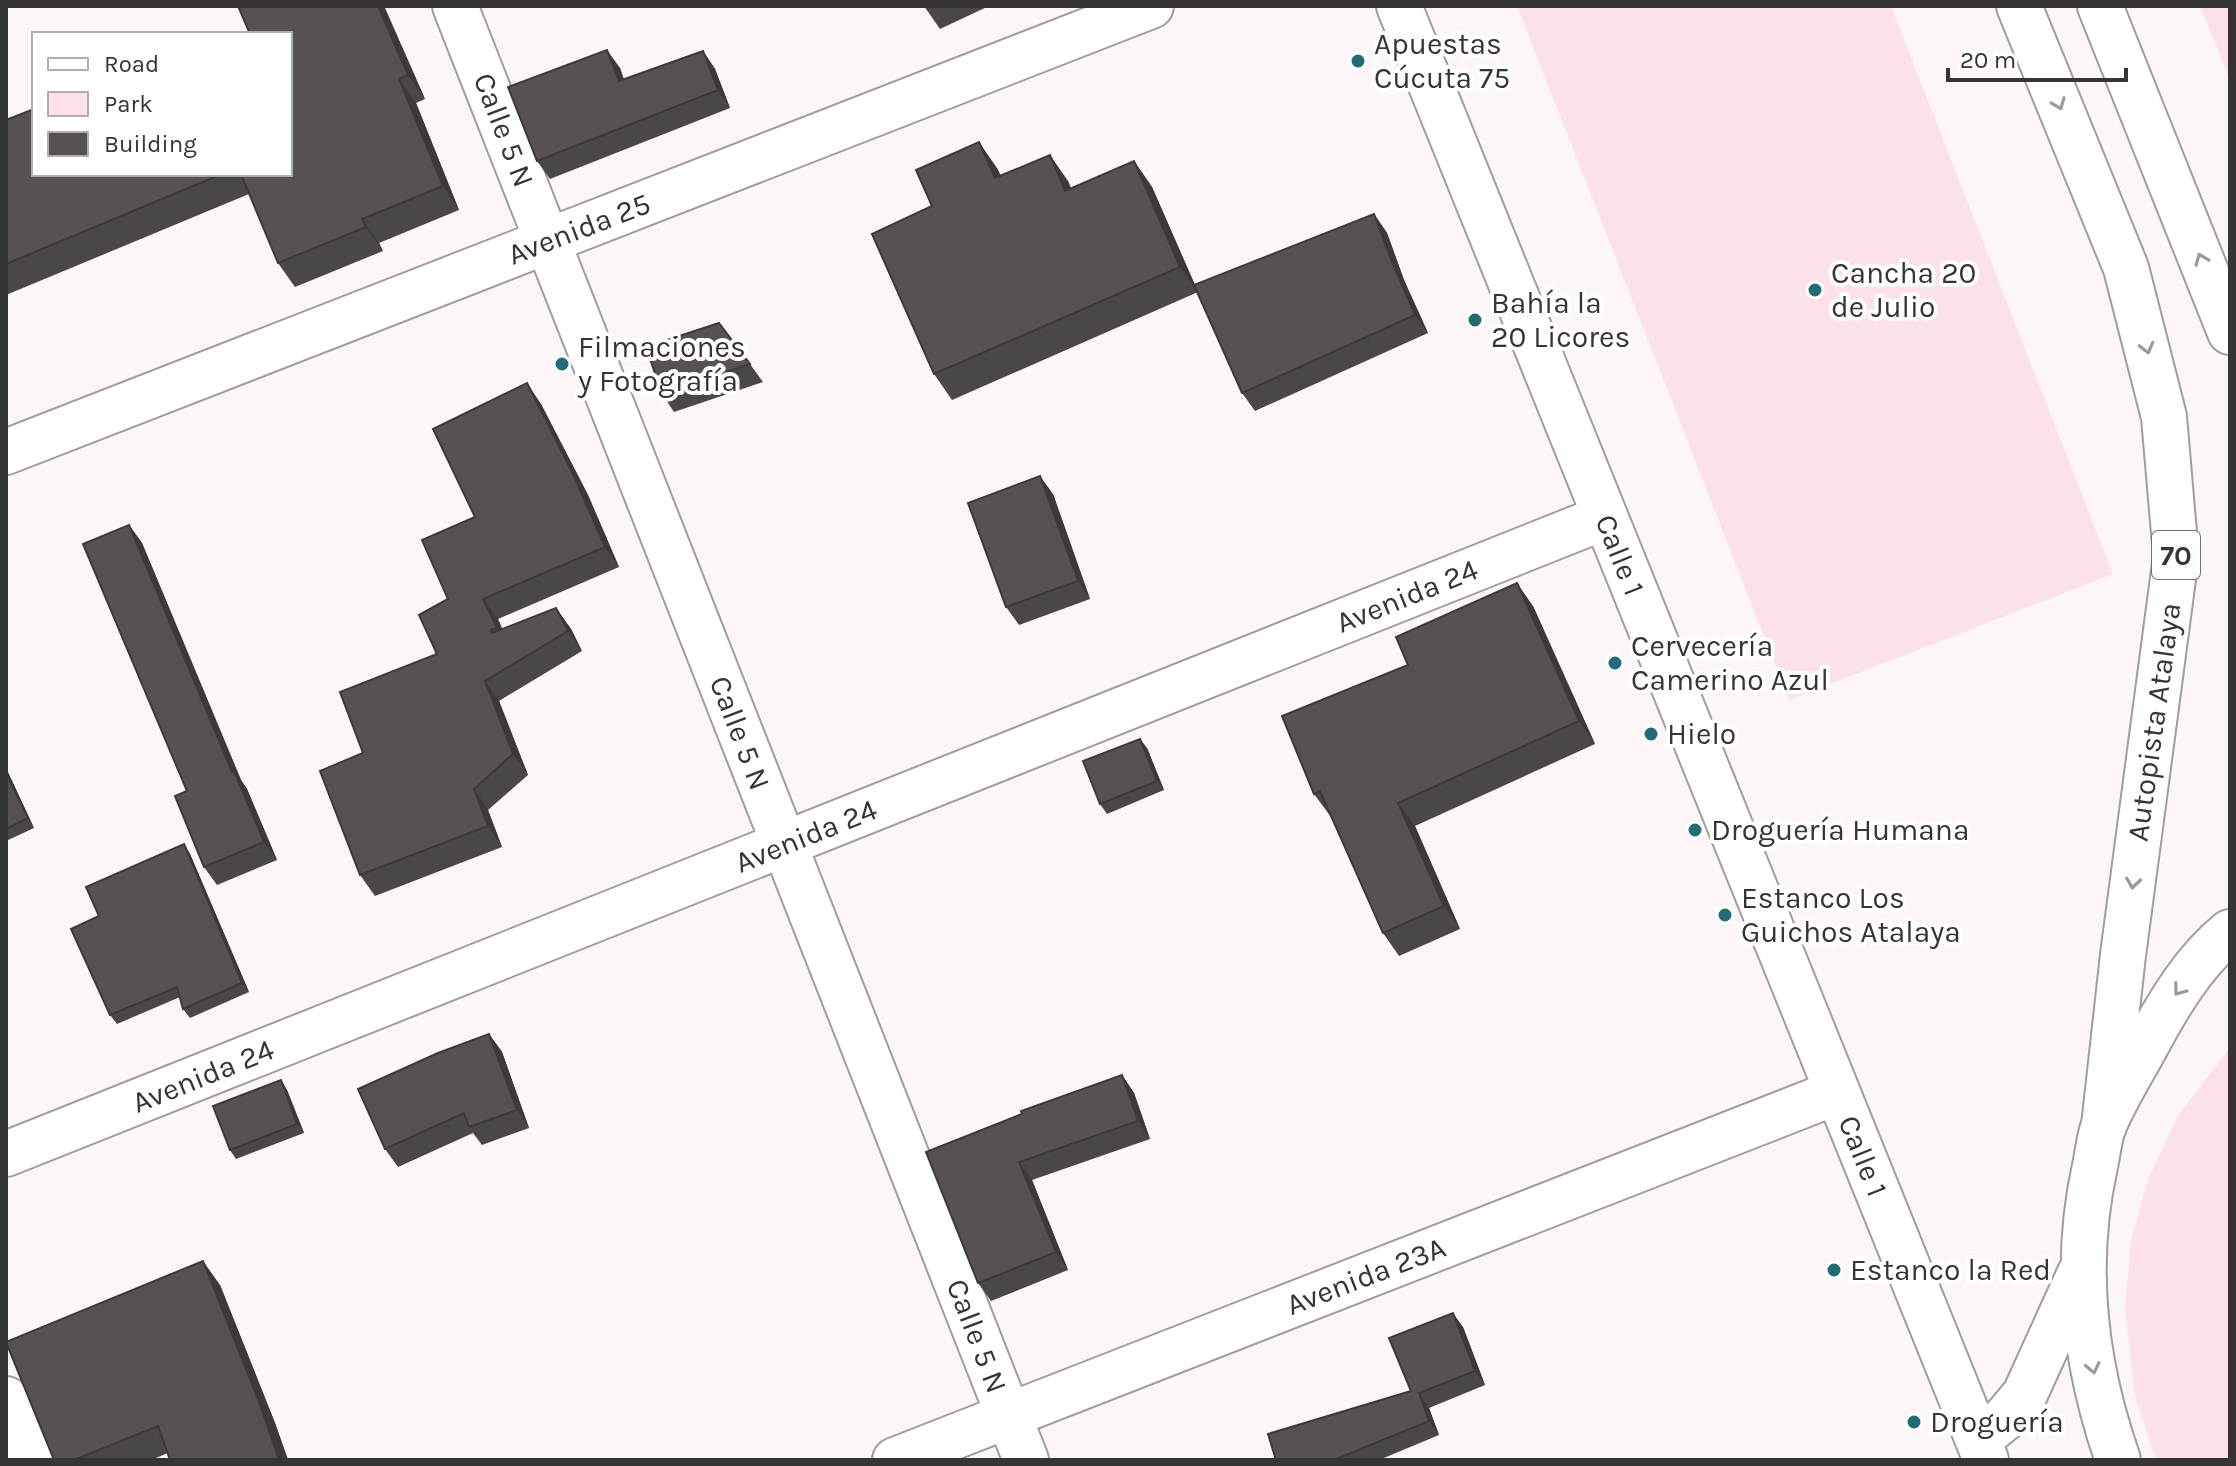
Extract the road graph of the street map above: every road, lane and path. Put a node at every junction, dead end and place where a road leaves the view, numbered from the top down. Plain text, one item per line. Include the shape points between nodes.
1 (455, 6) edge
2 (1151, 6) edge
3 (1399, 6) edge
4 (2019, 6) edge
5 (2100, 6) edge
6 (547, 242) junction
7 (2230, 332) edge
8 (6, 452) edge
9 (1605, 517) junction
10 (784, 845) junction
11 (2230, 932) edge
12 (1837, 1092) junction
13 (2104, 1126) junction
14 (6, 1154) edge
15 (2082, 1267) junction
16 (6, 1399) edge
17 (1008, 1416) junction
18 (1982, 1450) edge
19 (30, 1460) edge
20 (895, 1460) edge
21 (1026, 1460) edge
22 (2118, 1460) edge

1 - 6 street, Calle 5 N
2 - 6 street, Avenida 25
3 - 9 street, Calle 1
4 -> 13 street, Autopista Atalaya / 70 via 2126,268 2164,417 2176,556
7 -> 5 street
6 - 8 street, Avenida 25
6 - 10 street, Calle 5 N
9 - 10 street, Avenida 24
9 - 12 street, Calle 1
10 - 14 street, Avenida 24
10 - 17 street, Calle 5 N
11 -> 13 street, 70 via 2173,997
12 - 17 street, Avenida 23A
12 - 18 street, Calle 1
13 - 15 street, 70 via 2089,1190
15 - 18 street via 2025,1394
15 -> 22 street, 70 via 2087,1342
16 - 19 street
17 - 20 street, Avenida 23A
17 - 21 street, Calle 5 N

